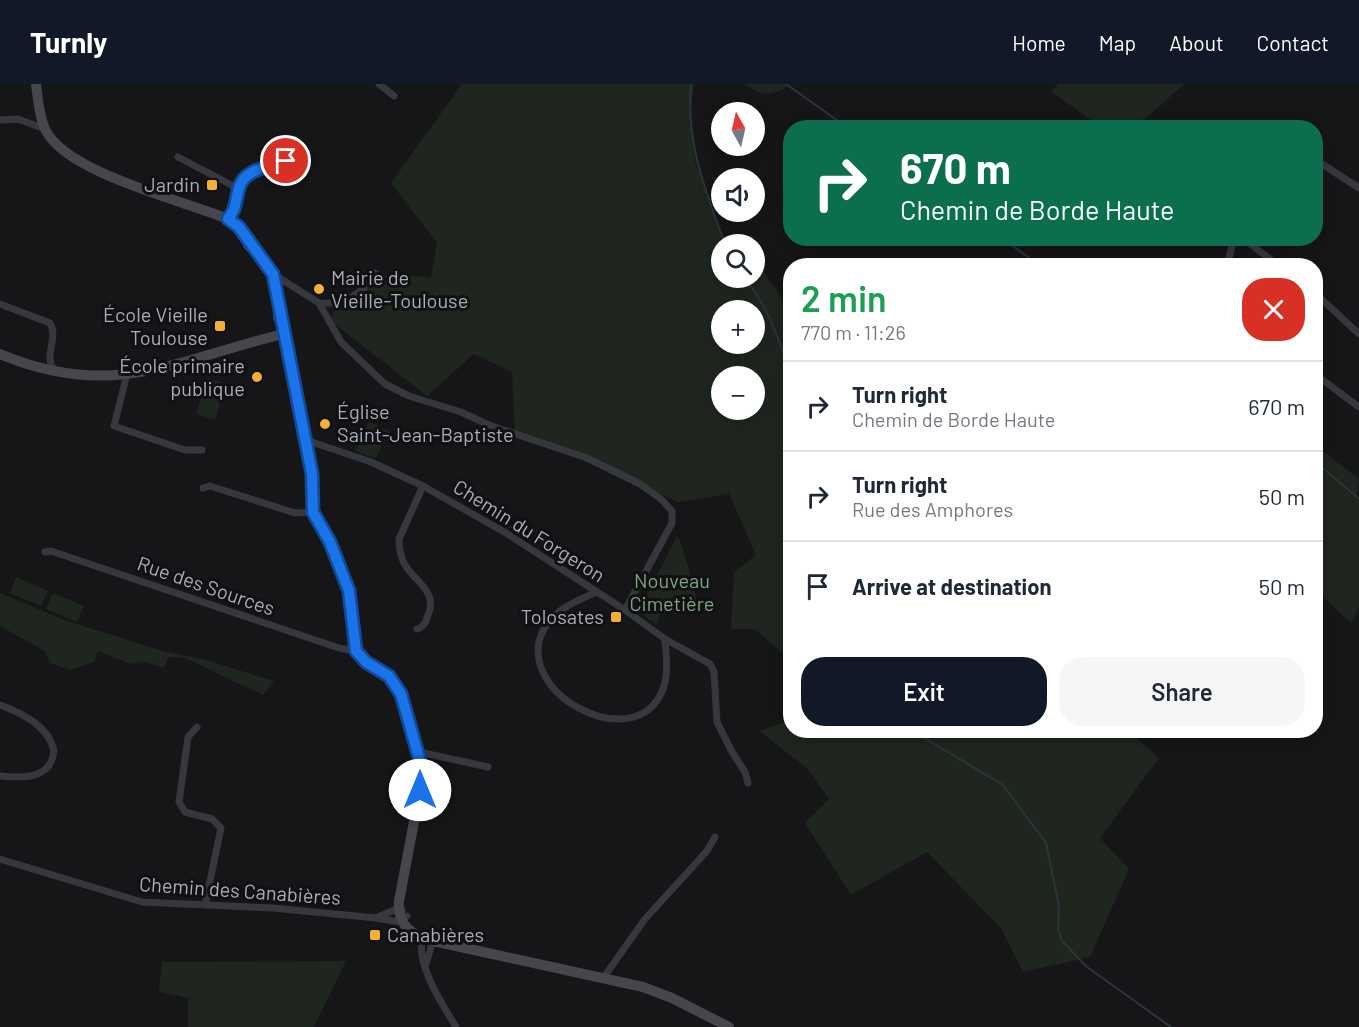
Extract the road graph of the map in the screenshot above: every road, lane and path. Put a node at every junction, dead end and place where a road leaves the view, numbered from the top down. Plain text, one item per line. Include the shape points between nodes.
1 (36, 84) edge
2 (379, 84) edge
3 (394, 96) dead end
4 (0, 120) edge
5 (45, 129) junction
6 (178, 157) dead end
7 (303, 161) dead end
8 (1323, 165) edge
9 (1359, 188) edge
10 (239, 189) junction
11 (227, 221) junction
12 (1253, 246) edge
13 (1269, 258) edge
14 (375, 273) dead end
15 (273, 274) junction
16 (1323, 301) edge
17 (320, 303) junction
18 (0, 304) edge
19 (282, 334) junction
20 (1359, 334) edge
21 (0, 354) edge
22 (49, 358) junction
23 (38, 369) junction
24 (56, 372) junction
25 (127, 374) junction
26 (1323, 380) edge
27 (1359, 407) edge
28 (303, 439) junction
29 (202, 450) dead end
30 (423, 486) junction
31 (203, 488) dead end
32 (312, 513) junction
33 (45, 552) dead end
34 (596, 592) junction
35 (625, 610) junction
36 (417, 629) dead end
37 (665, 639) junction
38 (356, 651) junction
39 (0, 705) edge
40 (197, 727) dead end
41 (418, 752) junction
42 (488, 767) dead end
43 (0, 776) edge
44 (748, 783) dead end
45 (715, 837) dead end
46 (0, 859) edge
47 (205, 905) junction
48 (403, 914) junction
49 (376, 918) junction
50 (428, 938) junction
51 (604, 977) junction
52 (456, 1027) edge
53 (729, 1027) edge

1 - 5 street
2 - 3 street
4 - 5 street via 18,120
5 - 11 street via 56,144 88,164 132,186
6 - 10 street
7 - 10 street via 292,159 250,173
8 - 9 street
10 - 11 street via 237,206
11 - 15 street
12 - 13 street
14 - 17 street via 366,288 347,301
15 - 17 street
15 - 19 street
16 - 20 street
17 - 35 street via 341,342 385,384 409,396 587,458 640,484 668,505 674,517 672,523
18 - 22 street via 51,323
19 - 25 street via 172,367
19 - 28 street via 291,361
21 - 23 street
22 - 23 street
22 - 24 street
23 - 24 street
24 - 25 street
25 - 29 street via 114,426 185,450
26 - 27 street
28 - 30 street, Chemin du Forgeron via 371,462
28 - 32 street via 312,474
30 - 34 street, Chemin du Forgeron via 506,533
30 - 36 street via 399,539 405,565 425,586 431,602 425,623
31 - 32 street via 210,486 295,513
32 - 38 street via 330,542 349,591
33 - 38 street, Rue des Sources
34 - 35 street, Chemin du Forgeron
34 - 37 street via 564,608 549,622 539,644 547,680 567,701 604,717 643,713 658,700 667,677
35 - 37 street, Chemin du Forgeron
37 - 44 street, Chemin du Forgeron via 713,667 717,722
38 - 41 street via 398,687
39 - 43 street via 33,722 47,735 54,751 49,765 37,775
40 - 47 street via 188,737 179,802 185,812 212,819 221,828
41 - 42 street
41 - 48 street via 420,790 405,876
45 - 51 street via 707,851 645,919
46 - 47 street, Chemin des Canabières via 142,902
47 - 49 street, Chemin des Canabières
48 - 49 street, Chemin des Canabières
48 - 49 street, Chemin des Canabières
48 - 50 street
50 - 51 street
50 - 52 street via 421,952 434,989
51 - 53 street via 658,992

